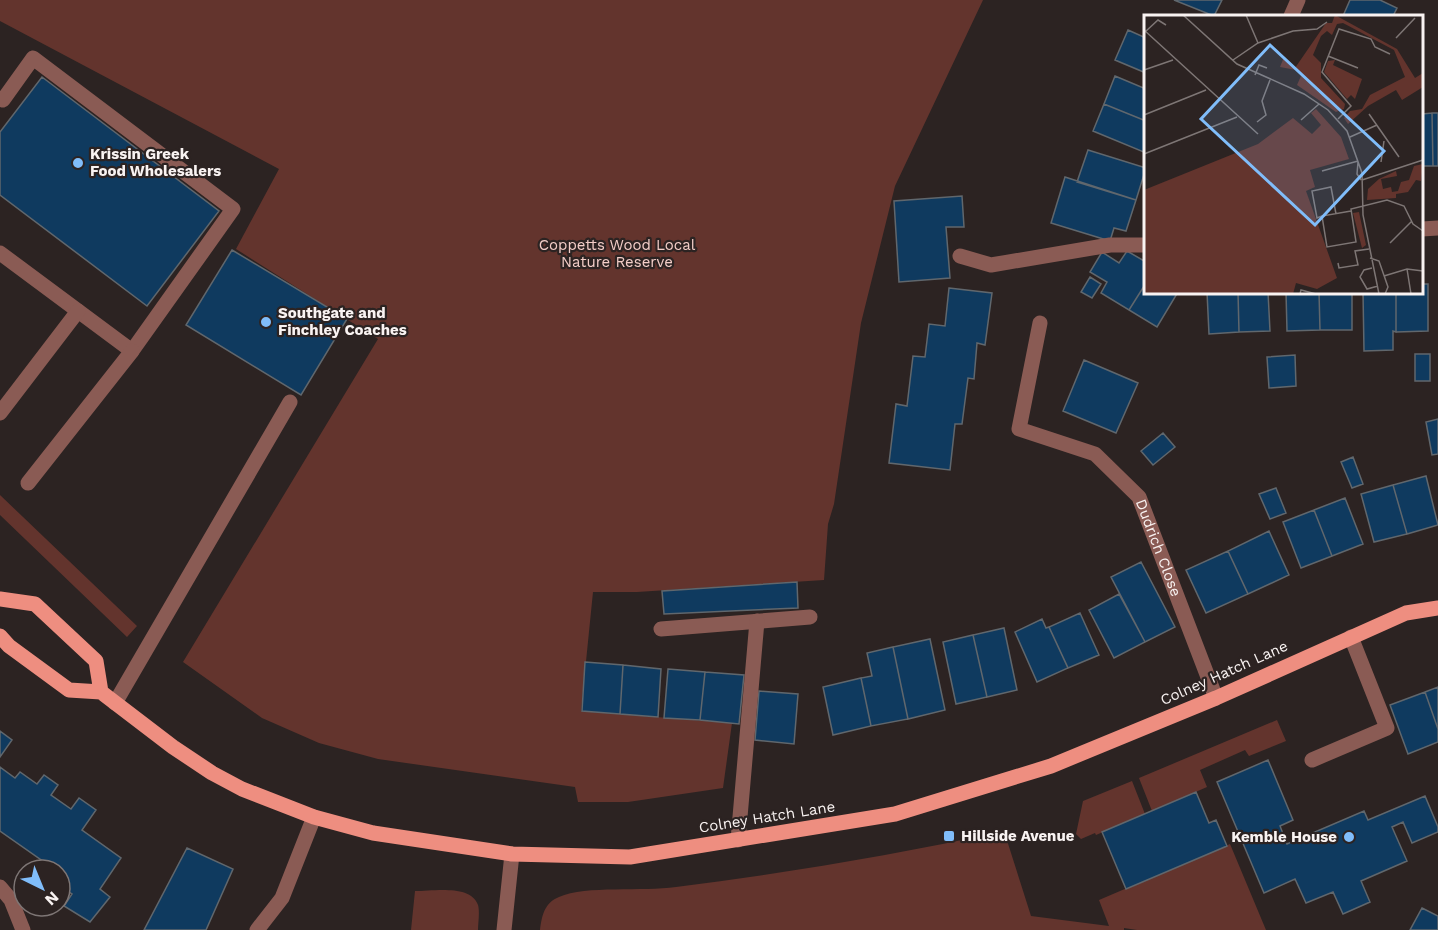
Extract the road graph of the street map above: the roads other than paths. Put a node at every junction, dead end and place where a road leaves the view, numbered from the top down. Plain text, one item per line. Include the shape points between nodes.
1 (1298, 0) edge
2 (1291, 15) edge
3 (1, 100) edge
4 (1144, 245) edge
5 (960, 256) dead end
6 (3, 260) edge
7 (78, 311) junction
8 (1040, 323) dead end
9 (132, 351) junction
10 (290, 402) dead end
11 (0, 413) edge
12 (28, 483) dead end
13 (0, 599) edge
14 (1438, 608) edge
15 (810, 617) dead end
16 (757, 621) junction
17 (661, 629) dead end
18 (0, 636) edge
19 (1351, 637) junction
20 (101, 693) junction
21 (1216, 698) junction
22 (115, 703) junction
23 (1312, 760) dead end
24 (314, 817) junction
25 (738, 840) junction
26 (512, 854) junction
27 (0, 887) edge
28 (23, 930) edge
29 (257, 930) edge
30 (504, 930) edge

1 - 2 street
3 - 9 street via 33,58 233,209
4 - 5 street via 1110,244 991,265
6 - 7 street
7 - 9 street
7 - 11 street
8 - 21 street, Dudrich Close via 1019,429 1095,454 1139,497
9 - 12 street
10 - 22 street
13 - 20 main road via 35,604 96,661
14 - 19 main road, Colney Hatch Lane via 1406,613
15 - 16 street
16 - 17 street
16 - 25 street
18 - 20 main road via 69,690
19 - 21 main road, Colney Hatch Lane
19 - 23 street via 1387,728
20 - 22 main road, Colney Hatch Lane
21 - 25 main road, Colney Hatch Lane via 1051,766 895,814
22 - 24 main road, Colney Hatch Lane via 212,772 242,789
24 - 26 main road, Colney Hatch Lane via 373,833
24 - 29 street via 282,897
25 - 26 main road, Colney Hatch Lane via 630,857
26 - 30 street
27 - 28 street via 11,900

